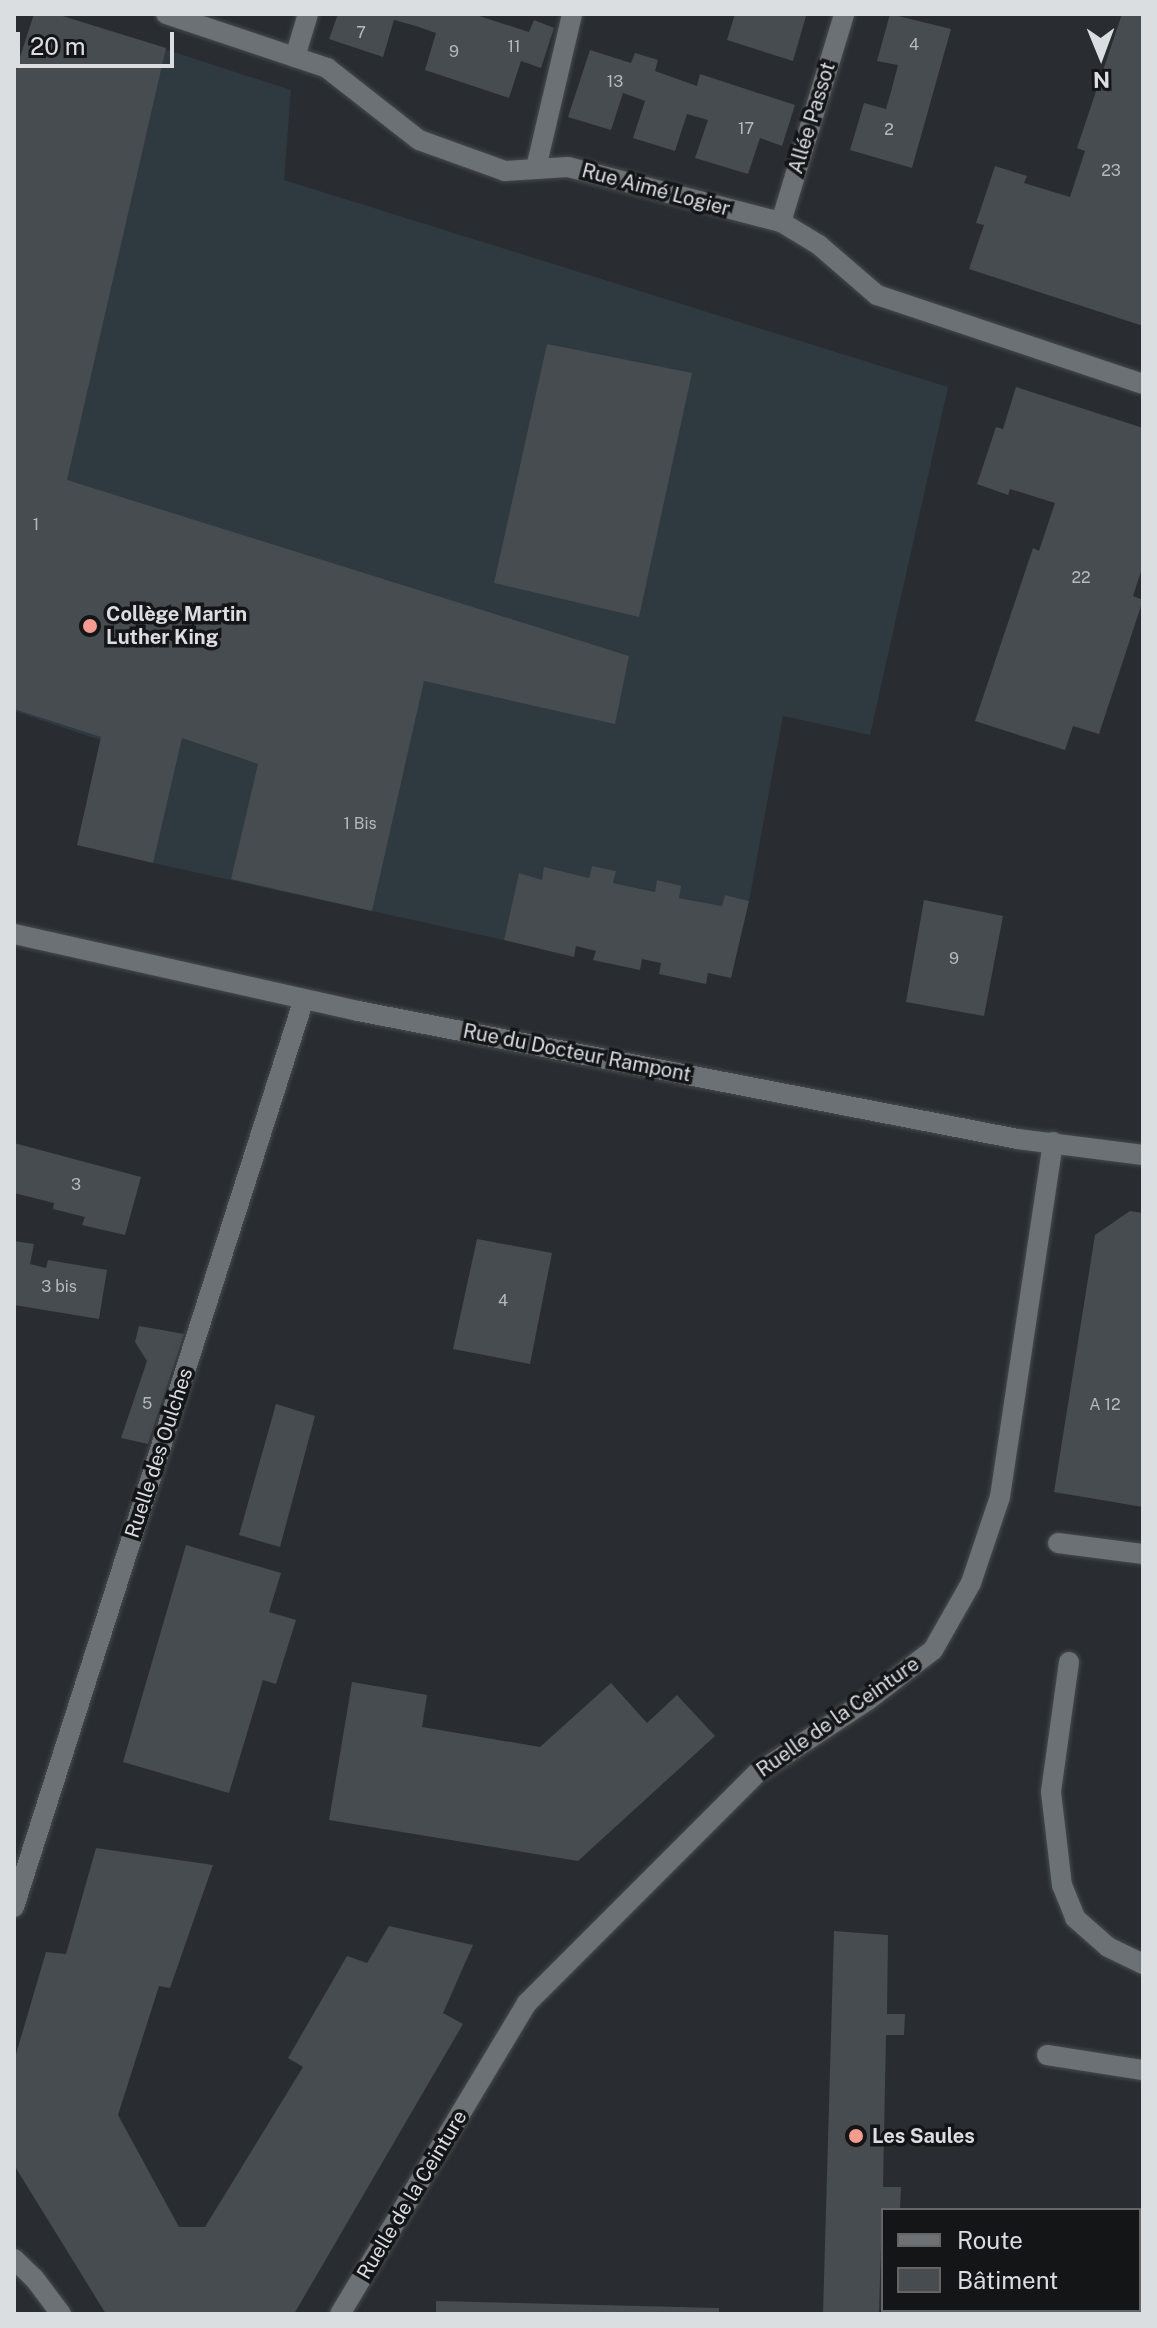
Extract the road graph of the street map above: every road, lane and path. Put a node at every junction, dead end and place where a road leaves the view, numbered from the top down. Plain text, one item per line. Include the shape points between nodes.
1 (166, 14) edge
2 (308, 14) edge
3 (572, 14) edge
4 (844, 14) edge
5 (295, 57) junction
6 (536, 168) junction
7 (781, 222) junction
8 (1143, 384) edge
9 (14, 934) edge
10 (304, 999) junction
11 (1053, 1142) junction
12 (1143, 1155) edge
13 (1058, 1543) dead end
14 (1143, 1554) edge
15 (1069, 1662) dead end
16 (14, 1907) edge
17 (1143, 1964) edge
18 (1047, 2055) dead end
19 (1143, 2070) edge
20 (14, 2259) edge
21 (61, 2314) edge
22 (340, 2314) edge

1 - 5 street, Rue Aimé Logier
2 - 5 street
3 - 6 street
4 - 7 street, Allée Passot
5 - 6 street, Rue Aimé Logier via 327,68 419,140 505,171
6 - 7 street, Rue Aimé Logier via 568,167
7 - 8 street, Rue Aimé Logier via 819,245 877,295
9 - 10 street, Rue du Docteur Rampont
10 - 11 street, Rue du Docteur Rampont
10 - 16 street, Ruelle des Oulches
11 - 12 street, Rue du Docteur Rampont
11 - 22 street, Ruelle de la Ceinture via 1000,1497 971,1583 933,1650 756,1774 527,2003
13 - 14 street
15 - 17 street via 1051,1792 1062,1885 1075,1918 1108,1947
18 - 19 street
20 - 21 street

